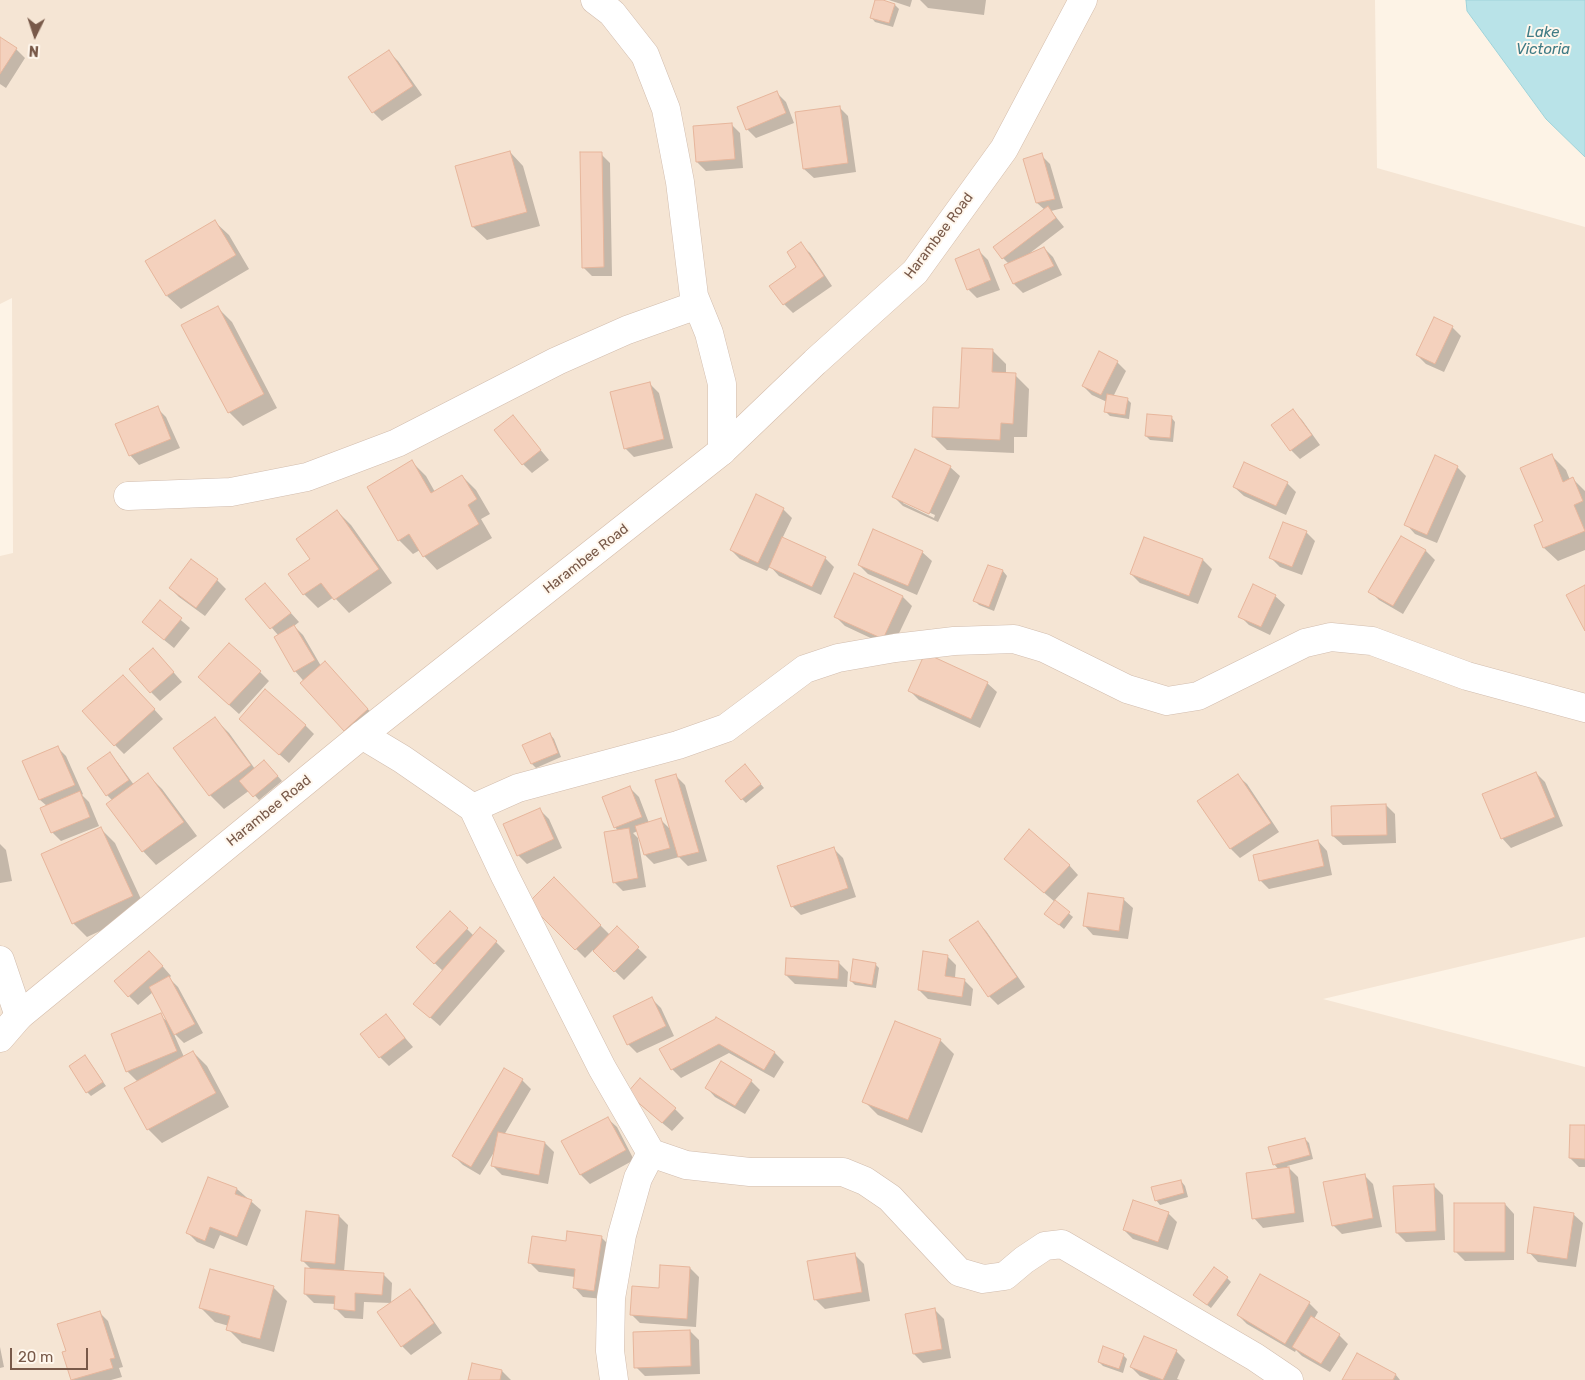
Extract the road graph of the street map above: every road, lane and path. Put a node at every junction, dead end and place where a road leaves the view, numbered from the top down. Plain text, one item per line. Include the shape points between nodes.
1 (595, 0) edge
2 (1083, 0) edge
3 (697, 305) junction
4 (722, 451) junction
5 (128, 496) dead end
6 (1585, 708) edge
7 (362, 734) junction
8 (473, 808) junction
9 (0, 960) edge
10 (19, 1016) junction
11 (0, 1038) edge
12 (651, 1153) junction
13 (614, 1380) edge
14 (1289, 1380) edge

1 - 3 street via 612,13 646,55 666,109
2 - 4 street, Harambee Road via 1004,148 915,272
3 - 4 street via 709,333 722,384
3 - 5 street via 627,330 557,361 397,443 308,477 231,492
4 - 7 street, Harambee Road
6 - 8 street via 1467,676 1372,641 1331,637 1305,643 1198,696 1167,701 1127,689 1044,648 1014,639 954,642 895,648 813,666 726,728 518,788
7 - 8 street
7 - 10 street, Harambee Road
8 - 12 street via 602,1068
9 - 10 street
10 - 11 street, Harambee Road
12 - 13 street via 638,1178 622,1235 611,1298 610,1351
12 - 14 street via 686,1165 750,1172 843,1172 865,1181 890,1198 959,1272 983,1279 1005,1276 1045,1246 1062,1244

